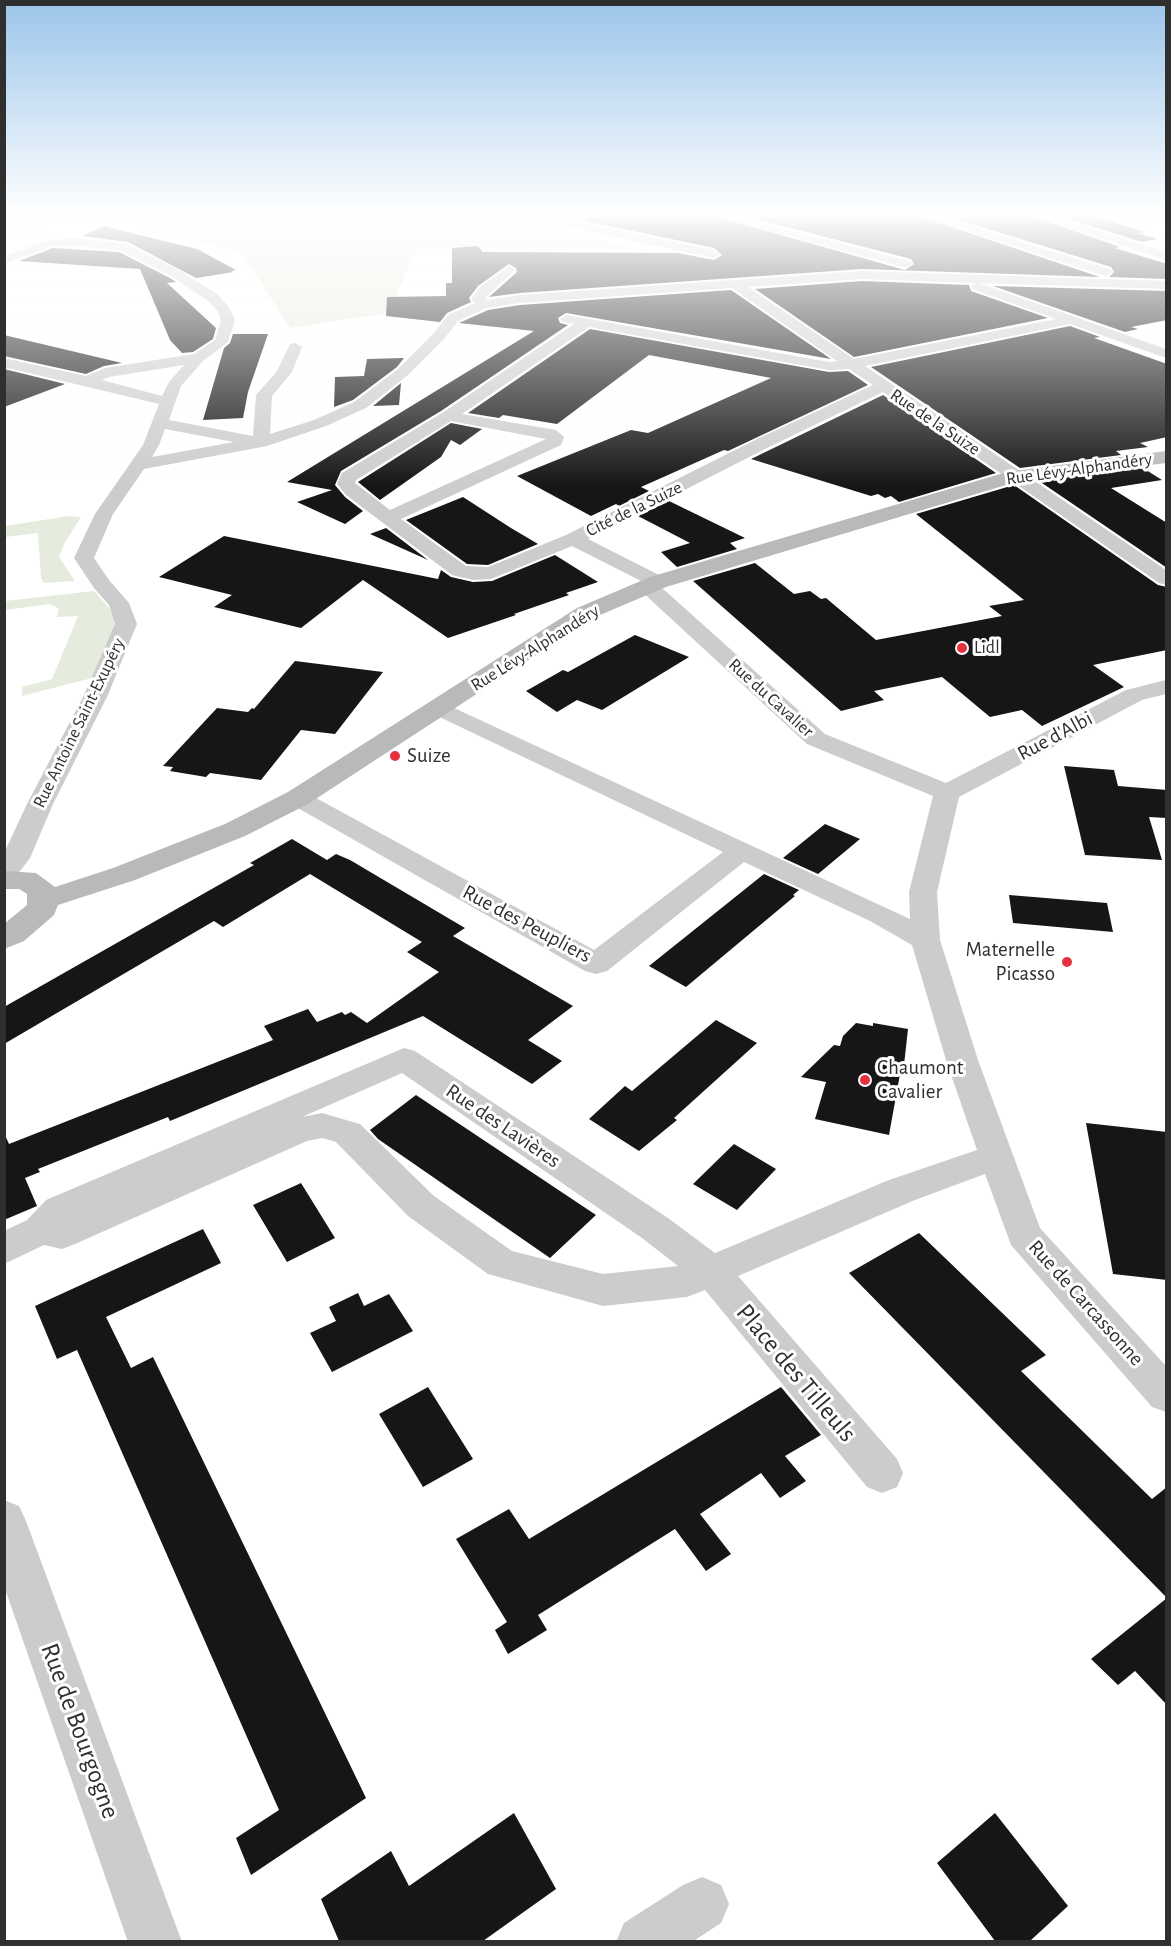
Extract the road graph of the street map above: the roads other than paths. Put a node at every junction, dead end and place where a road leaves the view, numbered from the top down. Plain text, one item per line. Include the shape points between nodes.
1 (219, 305) edge
2 (481, 305) edge
3 (488, 305) edge
4 (765, 305) edge
5 (1029, 305) edge
6 (531, 313) dead end
7 (554, 317) dead end
8 (1071, 320) junction
9 (587, 322) junction
10 (295, 347) dead end
11 (1167, 354) edge
12 (198, 358) junction
13 (4, 362) edge
14 (852, 364) junction
15 (88, 381) junction
16 (883, 386) junction
17 (168, 402) junction
18 (448, 416) junction
19 (160, 423) junction
20 (261, 442) junction
21 (1167, 457) edge
22 (140, 464) junction
23 (1014, 476) junction
24 (388, 518) junction
25 (573, 539) junction
26 (1167, 579) edge
27 (653, 584) junction
28 (1167, 687) edge
29 (439, 708) junction
30 (947, 793) junction
31 (297, 798) junction
32 (742, 850) junction
33 (4, 873) edge
34 (4, 880) edge
35 (42, 899) junction
36 (4, 939) edge
37 (925, 940) junction
38 (997, 1156) junction
39 (40, 1230) junction
40 (4, 1249) edge
41 (712, 1272) junction
42 (1167, 1394) edge
43 (882, 1473) dead end
44 (4, 1521) edge
45 (702, 1904) dead end
46 (155, 1941) edge
47 (643, 1941) edge

1 - 12 street, Rue Antoine Saint-Exupéry via 228,320 221,342
2 - 20 street via 453,318 403,372 360,405
3 - 6 street
4 - 14 street, Rue de la Suize
5 - 8 street
7 - 9 street
8 - 11 street
8 - 14 street
9 - 14 street via 829,366
9 - 18 street, Cité de la Suize
10 - 20 street via 284,372 264,395
12 - 15 street via 105,373
12 - 17 street, Rue Antoine Saint-Exupéry via 174,385
13 - 15 street
14 - 16 street, Rue de la Suize
15 - 17 street
16 - 23 street, Rue de la Suize
16 - 25 street, Cité de la Suize
17 - 19 street, Rue Antoine Saint-Exupéry
18 - 24 street, Cité de la Suize via 348,477 346,484 352,491
18 - 24 street via 556,437 555,441
19 - 20 street
19 - 22 street, Rue Antoine Saint-Exupéry
20 - 22 street
21 - 23 street, Rue Lévy-Alphandéry
22 - 33 street, Rue Antoine Saint-Exupéry via 104,514 84,558 119,603 126,624 95,697 16,858
23 - 26 street, Rue de la Suize
23 - 27 street, Rue Lévy-Alphandéry
24 - 25 street, Cité de la Suize via 459,571 473,574 491,573
25 - 27 street, Rue du Cavalier
27 - 29 street, Rue Lévy-Alphandéry via 585,613
27 - 30 street, Rue du Cavalier via 816,739
28 - 30 street, Rue d'Albi via 1134,695
29 - 31 street, Rue Lévy-Alphandéry
29 - 32 street
30 - 37 street, Rue de Carcassonne via 923,892
31 - 32 street, Rue des Peupliers via 596,964
31 - 35 street, Rue Lévy-Alphandéry via 235,831 124,874
32 - 37 street
34 - 35 street via 25,880 42,890
35 - 36 street via 43,908
37 - 38 street, Rue de Carcassonne
38 - 41 street via 902,1190
38 - 42 street, Rue de Carcassonne via 1024,1235
39 - 40 street, Rue des Lavières
39 - 41 street via 62,1233 298,1131 322,1125 348,1133 420,1206 501,1263 603,1290 687,1281
39 - 41 street, Rue des Lavières via 59,1210 404,1059 654,1228
41 - 43 street, Place des Tilleuls
44 - 46 street, Rue de Bourgogne
45 - 47 street

